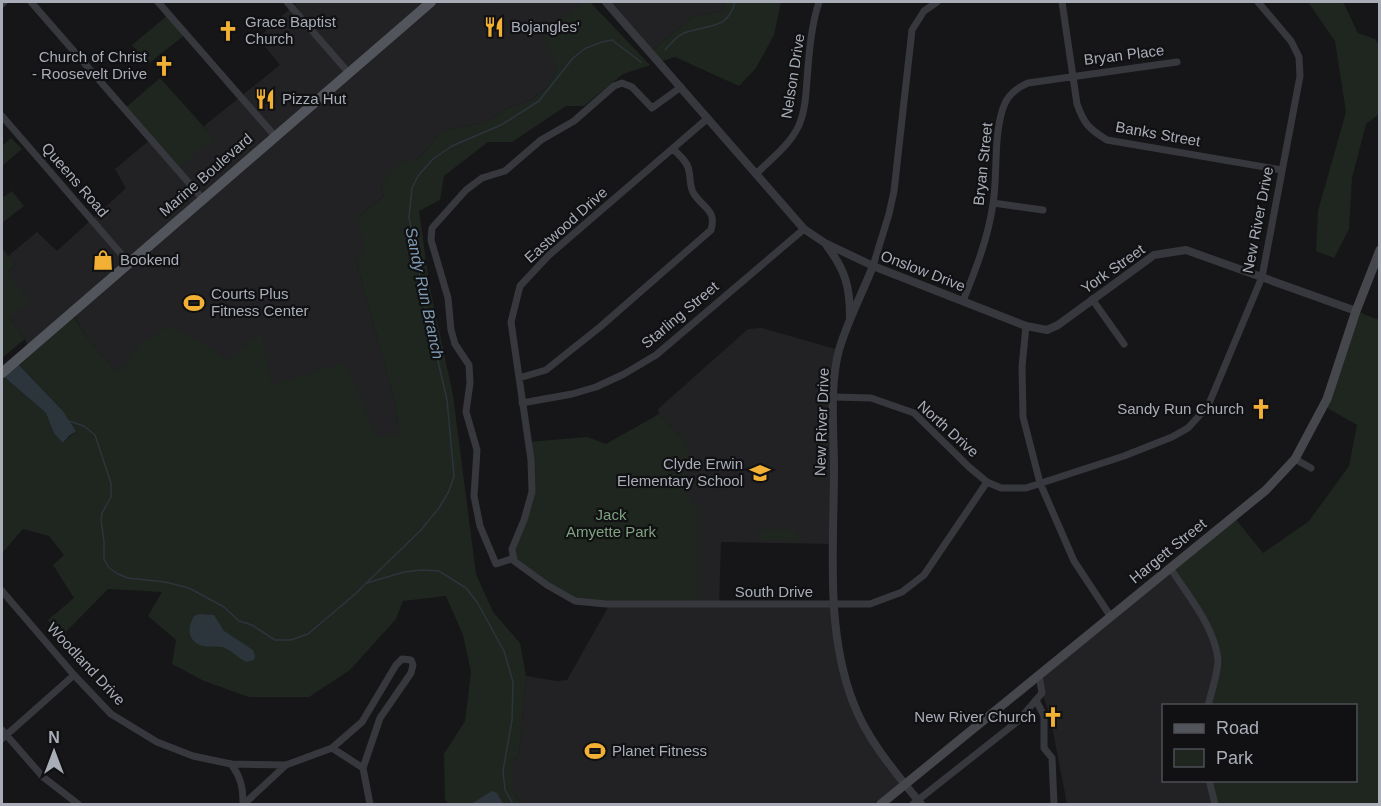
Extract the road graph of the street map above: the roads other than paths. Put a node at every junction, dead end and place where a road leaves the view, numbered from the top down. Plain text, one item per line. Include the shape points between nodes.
1 (31, 2) edge
2 (158, 2) edge
3 (286, 2) edge
4 (430, 2) edge
5 (606, 2) edge
6 (819, 2) edge
7 (937, 2) edge
8 (1062, 2) edge
9 (1258, 2) edge
10 (1177, 62) dead end
11 (348, 72) junction
12 (1074, 75) junction
13 (681, 87) junction
14 (2, 116) edge
15 (708, 118) junction
16 (274, 135) junction
17 (673, 148) junction
18 (1282, 170) junction
19 (756, 174) junction
20 (202, 198) junction
21 (993, 203) junction
22 (1043, 210) dead end
23 (804, 229) junction
24 (825, 243) junction
25 (1380, 250) edge
26 (128, 262) junction
27 (873, 266) junction
28 (1262, 277) junction
29 (1092, 299) junction
30 (963, 301) junction
31 (1356, 311) junction
32 (850, 322) junction
33 (1026, 326) junction
34 (1124, 344) dead end
35 (2, 373) edge
36 (519, 378) junction
37 (834, 397) junction
38 (522, 403) junction
39 (1295, 459) junction
40 (1311, 468) dead end
41 (987, 482) junction
42 (1040, 483) junction
43 (514, 560) junction
44 (1171, 569) junction
45 (2, 591) edge
46 (834, 606) junction
47 (1112, 617) junction
48 (74, 675) junction
49 (1040, 675) junction
50 (1036, 700) junction
51 (1208, 704) edge
52 (3, 735) edge
53 (332, 748) junction
54 (231, 764) junction
55 (286, 765) junction
56 (363, 768) junction
57 (1210, 782) edge
58 (905, 784) junction
59 (917, 803) edge
60 (78, 804) edge
61 (244, 804) edge
62 (370, 804) edge
63 (881, 804) edge
64 (1054, 804) edge
65 (1215, 804) edge

1 - 20 street
2 - 16 street
3 - 11 street
4 - 11 main road, Marine Boulevard
5 - 13 street, Onslow Drive
6 - 19 street, Nelson Drive via 799,126
7 - 27 street, New River Drive via 924,11 912,30 894,191
8 - 12 street, Banks Street
9 - 18 street, New River Drive via 1291,41 1299,57 1300,76
10 - 12 street, Bryan Place
11 - 16 main road, Marine Boulevard
12 - 18 street, Banks Street via 1083,120 1107,140
12 - 21 street, Bryan Street via 1028,83 1008,97 999,124
13 - 15 street, Onslow Drive
13 - 43 street via 652,108 632,87 622,83 615,86 505,171 482,178 466,190 432,228 431,240 448,298 451,330 469,365 466,412 477,450 474,496 480,526 496,564
14 - 26 street, Queens Road
15 - 17 street, Eastwood Drive
15 - 19 street, Onslow Drive
16 - 20 main road, Marine Boulevard
17 - 36 street, Eastwood Drive via 548,256 520,286 511,322
17 - 36 street via 690,170 694,194 710,211 714,221 711,230 546,370
18 - 28 street, New River Drive
19 - 23 street, Onslow Drive
20 - 26 main road, Marine Boulevard
21 - 22 street
21 - 30 street, Bryan Street via 985,246
23 - 24 street, Onslow Drive
23 - 38 street, Starling Street via 656,355 596,387
24 - 27 street, Onslow Drive
24 - 32 street via 846,277
25 - 31 main road, Hargett Street
26 - 35 main road, Marine Boulevard
27 - 30 street, Onslow Drive
27 - 32 street, New River Drive
28 - 29 street, York Street via 1186,250 1165,252 1154,255
28 - 31 street, York Street
28 - 42 street, New River Drive via 1208,406 1188,428 1134,452
29 - 33 street, York Street via 1047,330
29 - 34 street
30 - 33 street, Onslow Drive
31 - 39 main road, Hargett Street via 1328,399
32 - 37 street, New River Drive via 839,350
33 - 42 street via 1023,417
36 - 38 street, Eastwood Drive
37 - 41 street, North Drive via 871,398 914,413
37 - 46 street, New River Drive
38 - 43 street, Eastwood Drive via 532,492 512,549
39 - 40 street
39 - 44 main road, Hargett Street via 1266,490
41 - 42 street, North Drive via 1015,489
41 - 46 street, South Drive via 924,575 902,591 870,604
42 - 47 street via 1074,561
43 - 46 street, South Drive via 575,601
44 - 47 main road, Hargett Street
44 - 51 street via 1215,646 1218,662
45 - 48 street, Woodland Drive
46 - 58 street, New River Drive via 843,673 854,704 877,746
47 - 49 main road, Hargett Street
48 - 52 street
48 - 54 street, Woodland Drive via 111,714 157,742 193,756
49 - 50 street via 1042,693
49 - 58 main road, Hargett Street
50 - 59 street via 1018,720
50 - 64 street via 1044,716 1044,748 1052,758
52 - 60 street via 43,777
53 - 55 street, Woodland Drive
53 - 56 street
53 - 56 street via 362,722 396,665 402,659 411,660 411,673 380,718
54 - 55 street, Woodland Drive
54 - 61 street via 242,785
55 - 61 street
56 - 62 street
57 - 65 street
58 - 59 street, New River Drive
58 - 63 main road, Hargett Street

